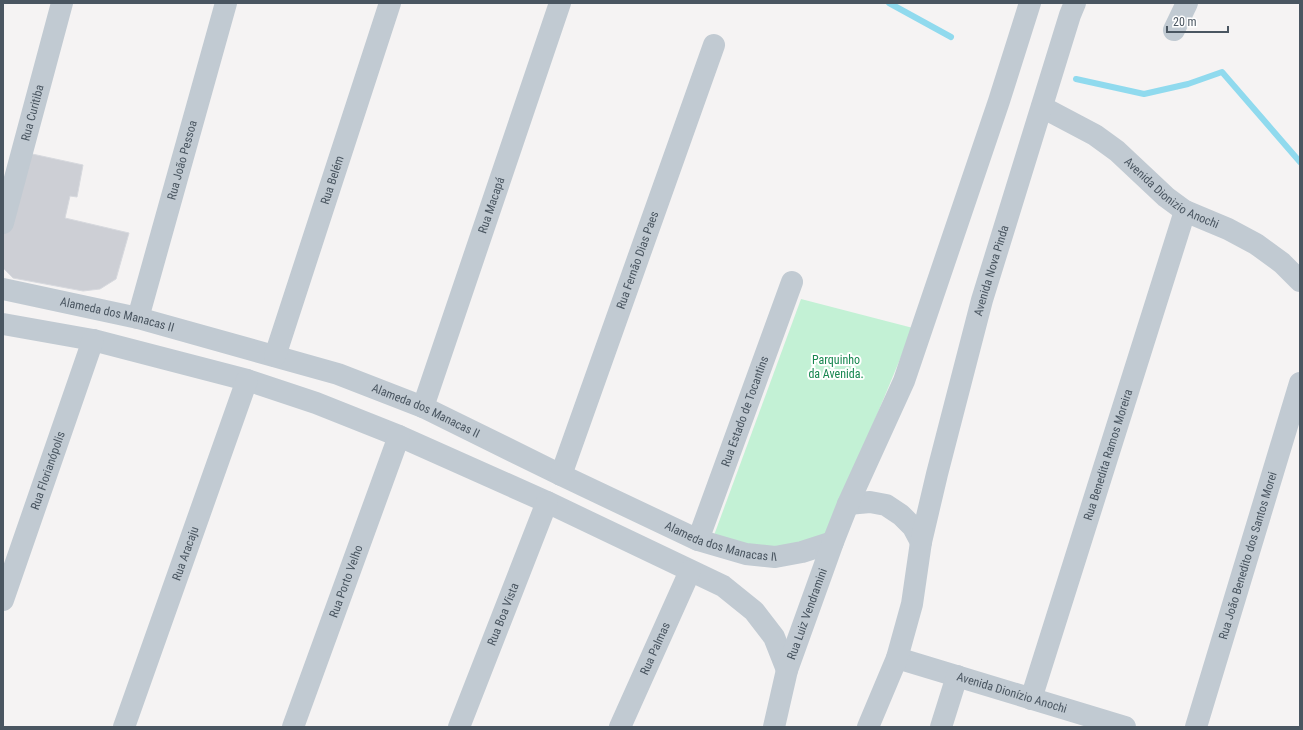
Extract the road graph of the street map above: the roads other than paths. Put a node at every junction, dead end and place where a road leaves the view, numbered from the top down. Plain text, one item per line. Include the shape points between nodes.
1 (62, 3) edge
2 (226, 3) edge
3 (390, 3) edge
4 (560, 3) edge
5 (1030, 3) edge
6 (1075, 3) edge
7 (1187, 3) edge
8 (1174, 30) dead end
9 (714, 45) dead end
10 (1042, 107) junction
11 (1186, 211) junction
12 (3, 223) edge
13 (1300, 281) edge
14 (792, 282) dead end
15 (3, 289) edge
16 (36, 296) junction
17 (138, 318) junction
18 (3, 324) edge
19 (28, 329) junction
20 (93, 340) junction
21 (275, 356) junction
22 (247, 380) junction
23 (1300, 384) edge
24 (423, 407) junction
25 (400, 436) junction
26 (561, 474) junction
27 (547, 502) junction
28 (848, 504) junction
29 (698, 540) junction
30 (833, 542) junction
31 (921, 542) junction
32 (690, 571) junction
33 (3, 600) edge
34 (897, 658) junction
35 (787, 670) junction
36 (957, 676) junction
37 (1031, 699) junction
38 (1117, 726) edge
39 (124, 727) edge
40 (293, 727) edge
41 (459, 727) edge
42 (620, 727) edge
43 (774, 727) edge
44 (868, 727) edge
45 (941, 727) edge
46 (1196, 727) edge

1 - 12 street, Rua Curitiba
2 - 17 street, Rua João Pessoa
3 - 21 street, Rua Belém
4 - 24 street, Rua Macapá
5 - 28 street via 904,381
6 - 10 street, Avenida Nova Pinda
7 - 8 street
9 - 26 street, Rua Fernão Dias Paes
10 - 11 street, Avenida Dionizio Anochi via 1095,135 1117,151 1166,197
10 - 31 street, Avenida Nova Pinda via 982,300
11 - 13 street, Avenida Dionizio Anochi via 1256,244 1282,263
11 - 37 street, Rua Benedita Ramos Moreira
14 - 29 street, Rua Estado de Tocantins
15 - 16 street, Alameda dos Manacas II
16 - 17 street, Alameda dos Manacas II
16 - 19 street
17 - 21 street, Alameda dos Manacas II
18 - 19 street
19 - 20 street
20 - 22 street
20 - 33 street, Rua Florianópolis
21 - 24 street, Alameda dos Manacas II via 338,374
22 - 25 street via 316,403
22 - 39 street, Rua Aracaju
23 - 46 street, Rua João Benedito dos Santos Morei
24 - 26 street, Alameda dos Manacas II
25 - 27 street
25 - 40 street, Rua Porto Velho
26 - 29 street, Alameda dos Manacas II
27 - 32 street
27 - 41 street, Rua Boa Vista
28 - 30 street, Rua Luiz Vendramini
28 - 31 street via 870,502 886,505 914,527
29 - 30 street, Alameda dos Manacas II via 746,554 775,557
30 - 35 street, Rua Luiz Vendramini
31 - 34 street, Avenida Nova Pinda via 912,604
32 - 35 street via 723,586 754,611 774,637
32 - 42 street, Rua Palmas
34 - 36 street, Avenida Dionízio Anochi
34 - 44 street, Avenida Nova Pinda
35 - 43 street, Rua Luiz Vendramini
36 - 37 street, Avenida Dionízio Anochi
36 - 45 street
37 - 38 street, Avenida Dionízio Anochi

